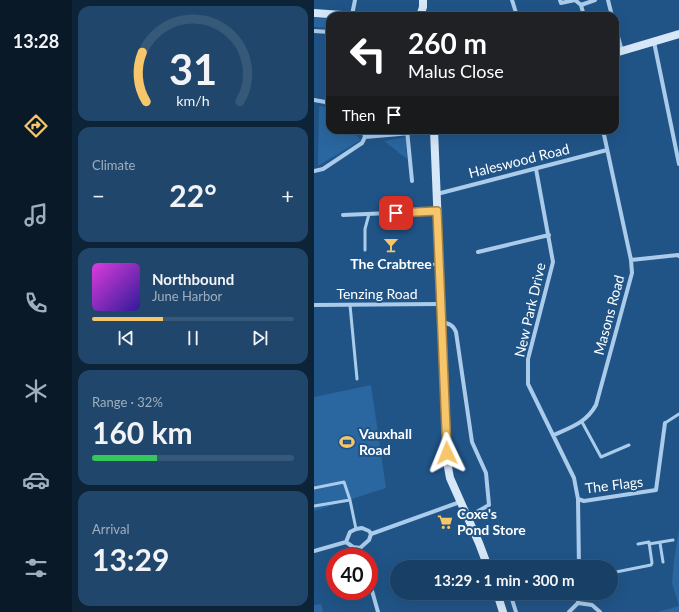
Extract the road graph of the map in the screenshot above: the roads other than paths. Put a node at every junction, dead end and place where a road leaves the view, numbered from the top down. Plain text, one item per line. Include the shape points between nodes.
1 (355, 0) edge
2 (423, 0) edge
3 (512, 0) edge
4 (560, 0) edge
5 (595, 0) edge
6 (608, 0) edge
7 (581, 5) junction
8 (353, 12) edge
9 (421, 12) edge
10 (516, 12) edge
11 (583, 12) edge
12 (611, 12) edge
13 (314, 13) edge
14 (326, 14) edge
15 (314, 31) edge
16 (326, 32) edge
17 (679, 34) edge
18 (654, 41) junction
19 (619, 52) edge
20 (314, 100) edge
21 (326, 103) edge
22 (364, 134) edge
23 (390, 134) edge
24 (407, 134) edge
25 (434, 134) edge
26 (604, 134) edge
27 (365, 137) junction
28 (607, 150) junction
29 (679, 164) edge
30 (536, 169) junction
31 (314, 171) edge
32 (412, 181) dead end
33 (437, 194) junction
34 (437, 211) junction
35 (369, 214) junction
36 (343, 215) dead end
37 (549, 235) junction
38 (365, 250) dead end
39 (478, 252) dead end
40 (679, 256) edge
41 (631, 260) junction
42 (439, 264) junction
43 (424, 265) dead end
44 (314, 304) edge
45 (440, 304) junction
46 (350, 305) junction
47 (442, 322) junction
48 (357, 379) dead end
49 (679, 414) edge
50 (582, 422) junction
51 (665, 423) joint
52 (554, 435) junction
53 (629, 445) dead end
54 (314, 488) edge
55 (578, 499) junction
56 (350, 500) junction
57 (460, 502) junction
58 (314, 506) edge
59 (468, 517) junction
60 (356, 529) junction
61 (371, 534) junction
62 (673, 540) dead end
63 (346, 542) junction
64 (660, 543) junction
65 (638, 544) dead end
66 (649, 544) junction
67 (360, 548) joint
68 (314, 551) edge
69 (485, 560) edge
70 (579, 560) edge
71 (663, 562) dead end
72 (618, 572) edge
73 (375, 600) edge
74 (499, 600) edge
75 (512, 600) edge
76 (578, 600) edge
77 (578, 603) junction
78 (378, 612) edge
79 (503, 612) edge
80 (516, 612) edge
81 (569, 612) edge
82 (600, 612) edge

1 - 8 street
2 - 9 street
3 - 10 street
4 - 7 street via 561,3 575,0
5 - 7 street
6 - 12 street
7 - 11 street
13 - 14 street
15 - 16 street
17 - 18 street
18 - 19 street
18 - 29 street
20 - 21 street
22 - 27 street
23 - 27 street
24 - 32 street
25 - 33 street
26 - 28 street, Masons Road
27 - 31 street via 362,143 323,169
28 - 30 street, Haleswood Road
28 - 41 street, Masons Road
30 - 33 street, Haleswood Road
30 - 37 street, New Park Drive
33 - 34 street
34 - 35 street
34 - 42 street
35 - 36 street
35 - 38 lane via 365,228
37 - 39 street
37 - 52 street, New Park Drive via 553,262 528,359 528,384
40 - 41 street
41 - 50 street, Masons Road via 632,273 596,405
42 - 43 lane
42 - 45 street
44 - 46 street, Tenzing Road
45 - 46 street, Tenzing Road
45 - 47 street
46 - 48 lane
47 - 57 street via 448,467
47 - 59 street via 454,326 456,332 472,442 486,473 489,505
49 - 51 lane
50 - 52 street, Masons Road
50 - 53 lane via 601,458
51 - 55 street, The Flags via 656,490 584,501
52 - 55 street, New Park Drive via 574,478
54 - 56 lane via 344,482
55 - 70 street, New Park Drive
56 - 58 lane
56 - 60 lane
57 - 59 street
57 - 61 street
59 - 69 street
60 - 61 street via 365,529
60 - 63 street via 350,532
61 - 67 street via 369,540
62 - 64 lane
63 - 67 street
63 - 68 street
64 - 66 lane
64 - 71 lane
65 - 66 lane
66 - 72 lane via 651,565
73 - 78 street
74 - 79 street
75 - 80 street
76 - 77 street
77 - 81 street
77 - 82 street via 592,605

